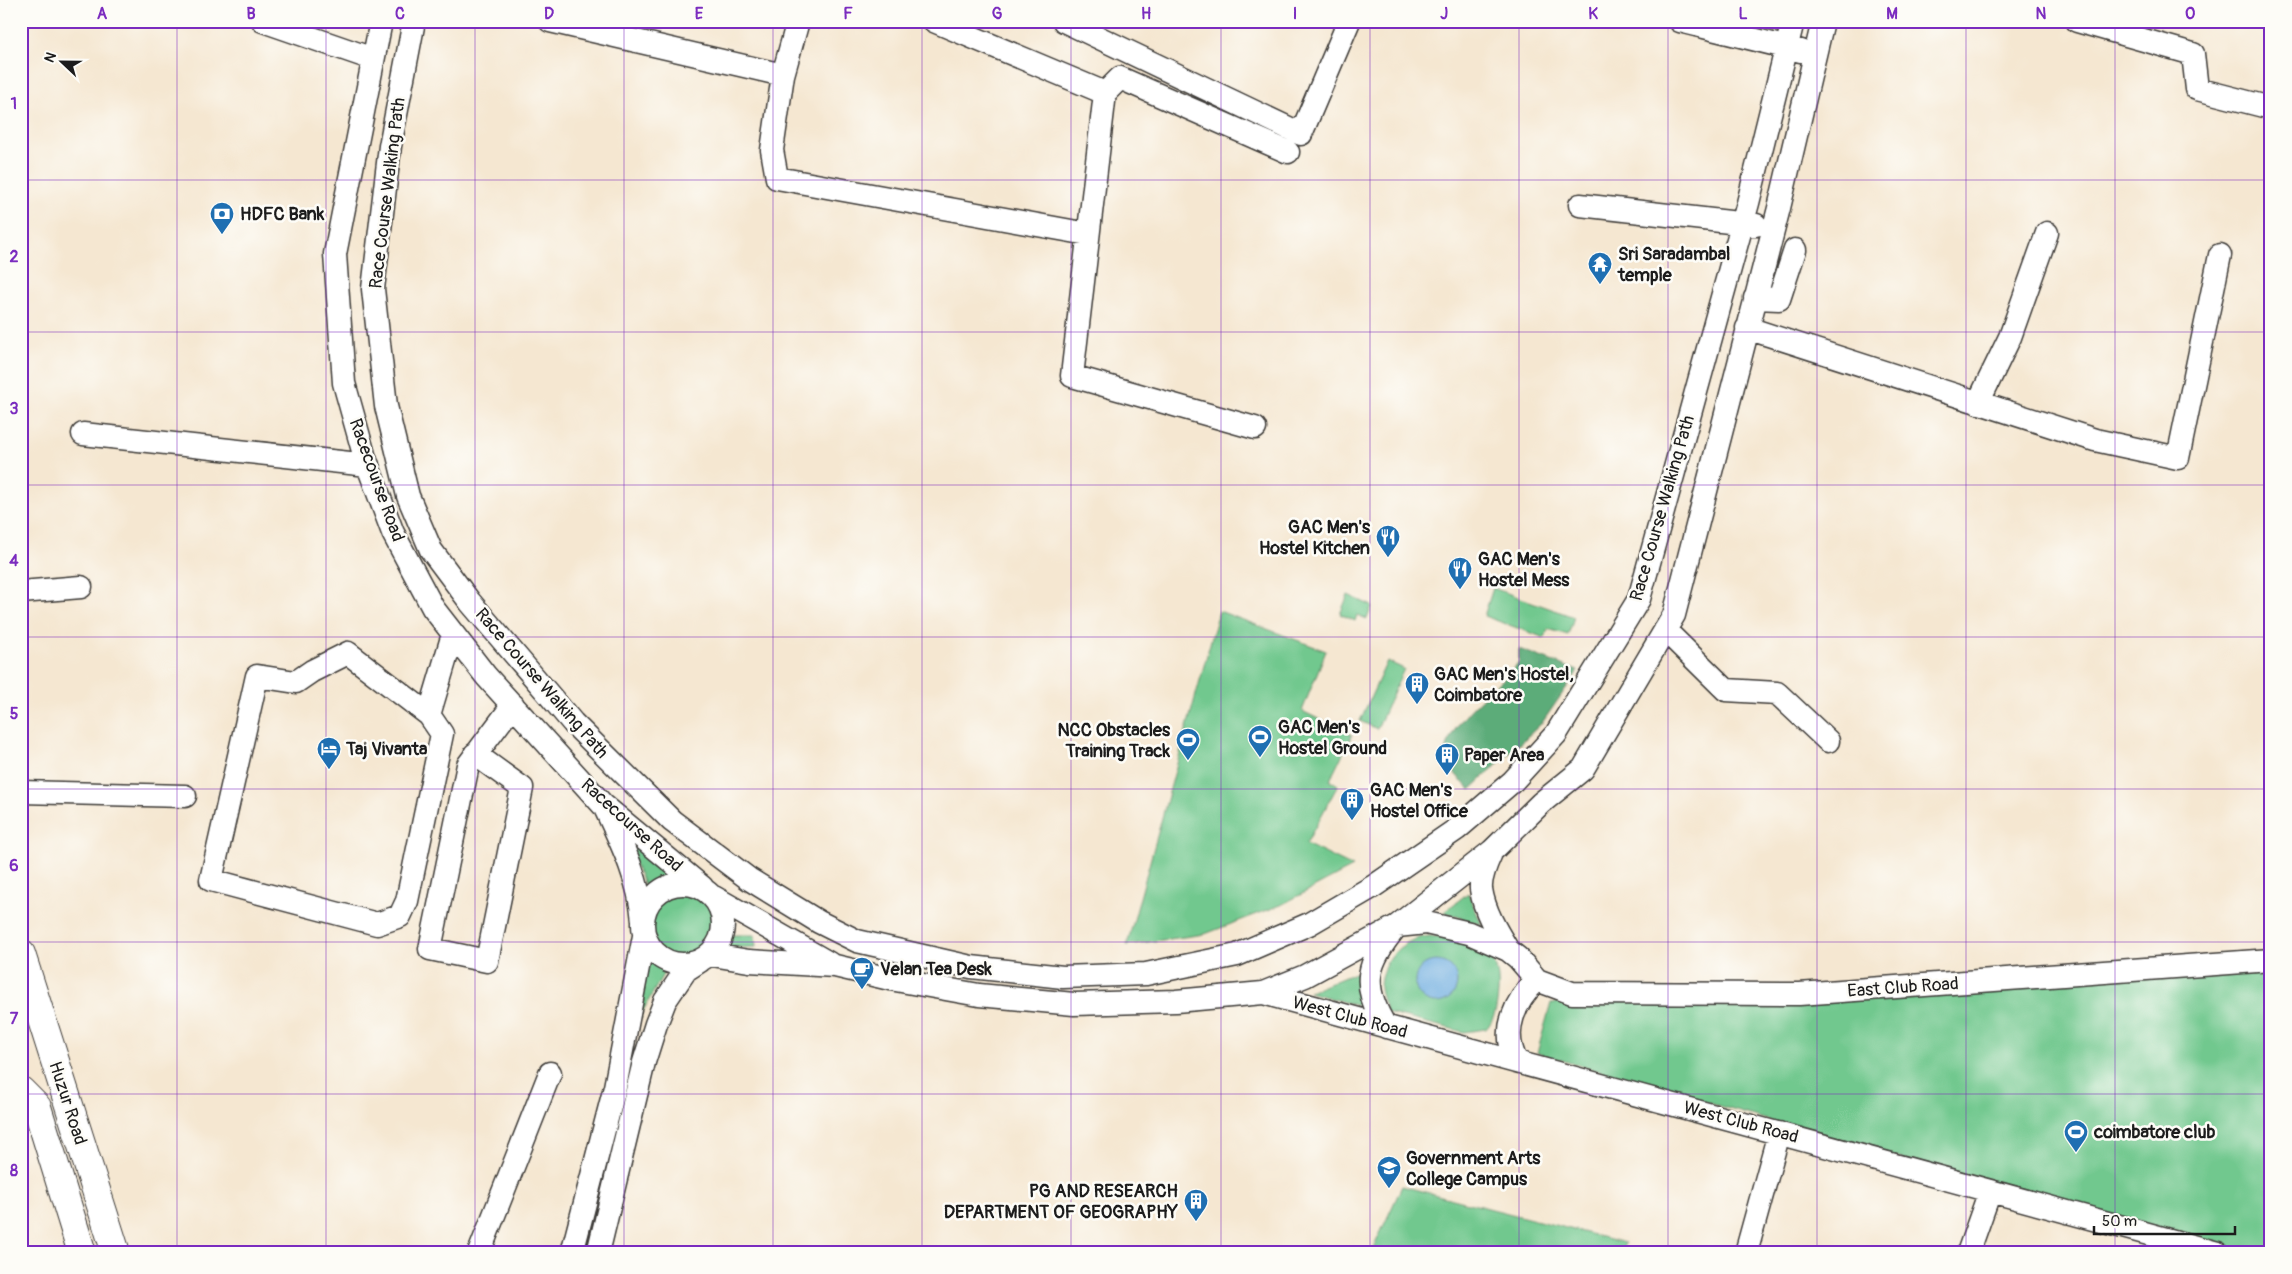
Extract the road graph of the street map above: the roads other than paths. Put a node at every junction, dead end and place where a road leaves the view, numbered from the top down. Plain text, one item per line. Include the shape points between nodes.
1 (263, 21) edge
2 (381, 21) edge
3 (414, 21) edge
4 (550, 21) edge
5 (798, 21) edge
6 (934, 21) edge
7 (1064, 21) edge
8 (1349, 21) edge
9 (1680, 21) edge
10 (1794, 21) edge
11 (1823, 21) edge
12 (2078, 21) edge
13 (1787, 48) junction
14 (1815, 53) junction
15 (373, 59) junction
16 (783, 75) junction
17 (1105, 93) junction
18 (2271, 108) edge
19 (1288, 152) dead end
20 (1580, 205) dead end
21 (1742, 224) junction
22 (1774, 228) junction
23 (2047, 233) dead end
24 (1088, 234) junction
25 (1796, 250) dead end
26 (2220, 255) dead end
27 (1755, 298) junction
28 (1746, 328) junction
29 (1978, 403) junction
30 (1255, 428) dead end
31 (83, 434) dead end
32 (368, 465) junction
33 (81, 587) dead end
34 (21, 592) edge
35 (1665, 630) junction
36 (453, 634) junction
37 (513, 705) junction
38 (430, 715) junction
39 (1828, 741) dead end
40 (475, 754) junction
41 (21, 792) edge
42 (185, 796) dead end
43 (603, 805) junction
44 (1492, 851) junction
45 (708, 892) junction
46 (1397, 926) junction
47 (644, 929) junction
48 (1508, 950) junction
49 (21, 954) edge
50 (706, 958) junction
51 (2271, 960) edge
52 (834, 966) junction
53 (1538, 980) junction
54 (1263, 993) junction
55 (1386, 1027) junction
56 (1516, 1060) junction
57 (550, 1074) dead end
58 (21, 1091) edge
59 (69, 1106) junction
60 (40, 1116) junction
61 (1779, 1133) junction
62 (1990, 1191) junction
63 (79, 1244) edge
64 (116, 1253) edge
65 (479, 1253) edge
66 (572, 1253) edge
67 (598, 1253) edge
68 (1746, 1253) edge
69 (1968, 1253) edge
70 (2218, 1253) edge

1 - 15 street
2 - 15 street, Racecourse Road
3 - 21 street, Race Course Walking Path via 390,146 372,289 386,406 408,496 431,550 470,602 572,723 672,821 749,879 843,935 887,950 971,967 1063,977 1146,974 1237,955 1309,924 1374,886 1457,829 1512,781 1556,734 1639,599
4 - 16 street
5 - 16 street
6 - 17 street
7 - 8 street via 1300,134
9 - 13 street
10 - 13 street, Race Course Walking Path
11 - 14 street
12 - 18 street via 2193,54 2197,89
13 - 14 street
13 - 21 street, Race Course Walking Path
14 - 22 street
15 - 32 street, Racecourse Road via 335,254 344,383
16 - 24 street via 772,150 778,178
17 - 19 street via 1120,78
17 - 24 street
20 - 21 street
21 - 22 street
22 - 27 street
23 - 29 street via 2010,337
24 - 30 street via 1072,376
25 - 27 street via 1779,299
26 - 29 street via 2178,458 2094,440
27 - 28 street
28 - 29 street
28 - 35 street via 1674,615
31 - 32 street
32 - 36 street, Racecourse Road via 393,533 434,608
33 - 34 street
35 - 39 street via 1726,690 1777,693
35 - 44 street via 1583,769 1541,802
36 - 37 street, Racecourse Road
36 - 38 street
37 - 40 street
37 - 43 street, Racecourse Road
38 - 38 street via 442,734 407,901 400,916 377,924 211,880 257,676 296,682 348,653
40 - 40 street via 468,765 430,949 487,961 522,788 494,775
41 - 42 street
43 - 45 street, Racecourse Road
43 - 47 street via 626,852 639,892
44 - 46 street
44 - 48 street via 1481,889 1492,924
45 - 47 street via 690,884 668,886 650,901
45 - 50 street via 721,908 724,920 723,934
45 - 52 street, Racecourse Road
46 - 48 street via 1426,923 1447,927
46 - 54 street via 1305,976
46 - 55 street via 1374,959 1368,977 1369,991
47 - 50 street via 654,951 668,962 679,965
47 - 66 street via 615,1087
48 - 53 street
49 - 59 main road, Huzur Road
50 - 52 street
50 - 67 street via 686,970 664,1001 644,1062
51 - 53 street, East Club Road via 1799,994 1572,993
52 - 54 street via 979,995 1074,1004 1176,1001
53 - 56 street via 1518,1002 1511,1018 1511,1049
54 - 55 street, West Club Road
55 - 56 street, West Club Road
56 - 61 street, West Club Road
57 - 65 street
58 - 60 main road via 36,1106
59 - 60 main road
59 - 64 main road, Huzur Road
60 - 63 main road
61 - 62 street, West Club Road
61 - 68 street
62 - 69 street
62 - 70 street, West Club Road

